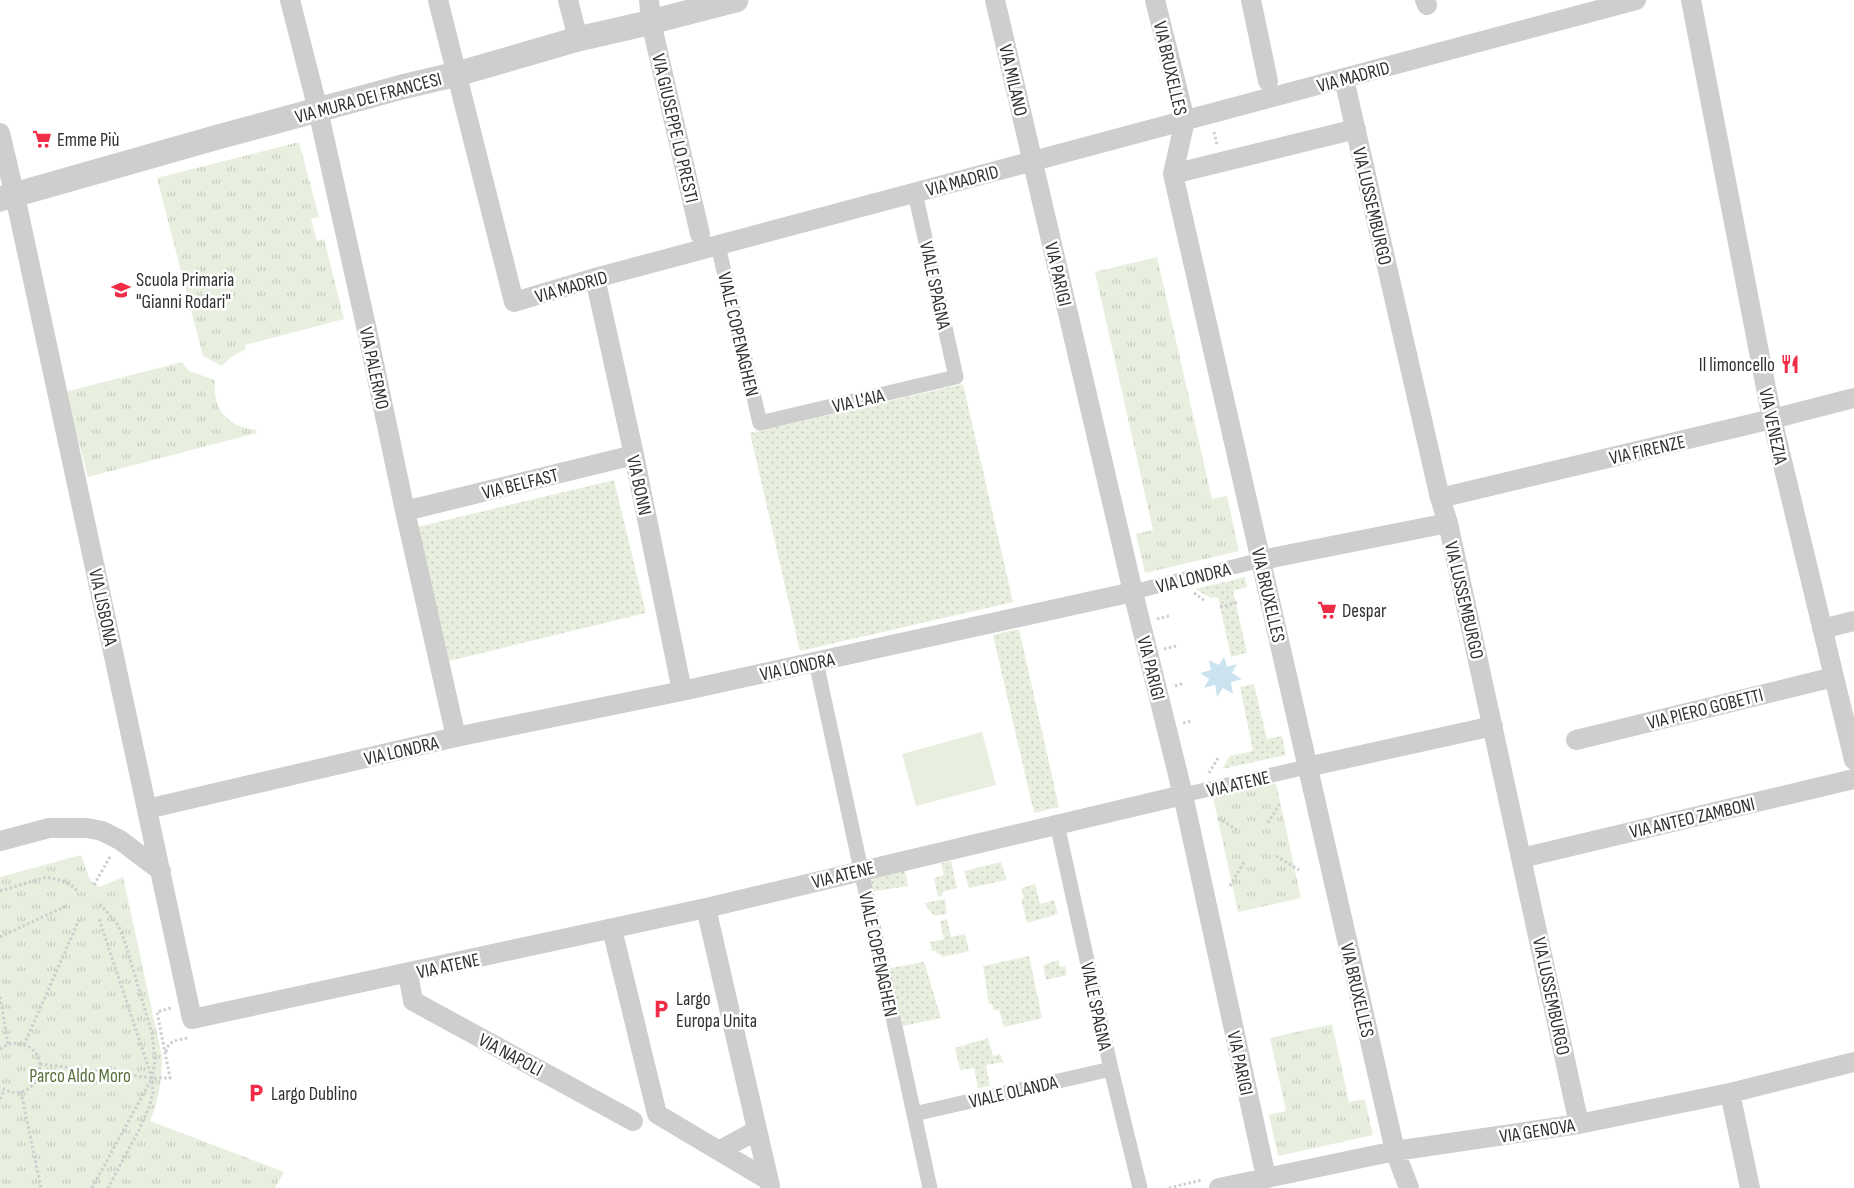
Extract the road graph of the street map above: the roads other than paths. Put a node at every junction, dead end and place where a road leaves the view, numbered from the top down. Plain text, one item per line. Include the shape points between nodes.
1 (290, 0) edge
2 (438, 0) edge
3 (568, 0) edge
4 (736, 0) edge
5 (995, 0) edge
6 (1155, 0) edge
7 (1250, 0) edge
8 (1636, 0) edge
9 (1691, 0) edge
10 (650, 11) edge
11 (578, 39) junction
12 (457, 74) junction
13 (1344, 78) junction
14 (1268, 81) dead end
15 (318, 110) junction
16 (1185, 120) junction
17 (1356, 129) junction
18 (0, 133) edge
19 (1033, 161) junction
20 (1173, 174) junction
21 (916, 193) junction
22 (8, 197) edge
23 (700, 234) dead end
24 (718, 246) junction
25 (595, 278) junction
26 (956, 378) joint
27 (1854, 398) edge
28 (1772, 419) junction
29 (760, 423) joint
30 (634, 455) junction
31 (1440, 498) junction
32 (405, 511) junction
33 (1448, 523) junction
34 (1261, 560) junction
35 (1133, 592) junction
36 (1854, 621) edge
37 (1822, 628) junction
38 (816, 662) junction
39 (1834, 677) junction
40 (682, 691) junction
41 (1493, 726) junction
42 (456, 737) junction
43 (1576, 740) dead end
44 (1854, 760) edge
45 (1307, 767) junction
46 (1854, 779) edge
47 (1183, 795) junction
48 (147, 810) junction
49 (1057, 824) junction
50 (0, 841) edge
51 (1530, 856) dead end
52 (861, 870) junction
53 (161, 871) junction
54 (706, 908) junction
55 (612, 928) junction
56 (408, 973) junction
57 (194, 1027) joint
58 (1854, 1062) edge
59 (1111, 1069) junction
60 (1730, 1093) junction
61 (914, 1114) junction
62 (633, 1121) dead end
63 (1579, 1124) junction
64 (756, 1130) junction
65 (719, 1151) junction
66 (1395, 1151) junction
67 (1266, 1177) junction
68 (769, 1184) edge
69 (930, 1188) edge
70 (1140, 1188) edge
71 (1218, 1188) edge
72 (1409, 1188) edge
73 (1750, 1188) edge

1 - 15 street, VIA PALERMO
2 - 12 street
3 - 11 street
4 - 10 street, VIA MURA DEI FRANCESI
5 - 19 street, VIA MILANO
6 - 16 street, VIA BRUXELLES
7 - 14 street
8 - 13 street, VIA MADRID
9 - 28 street, VIA VENEZIA
10 - 11 street, VIA MURA DEI FRANCESI
10 - 23 street, VIA GIUSEPPE LO PRESTI
11 - 12 street, VIA MURA DEI FRANCESI
12 - 15 street, VIA MURA DEI FRANCESI
12 - 25 street, VIA MADRID via 514,302
13 - 16 street, VIA MADRID
13 - 17 street, VIA LUSSEMBURGO
15 - 22 street, VIA MURA DEI FRANCESI
15 - 32 street, VIA PALERMO
16 - 19 street, VIA MADRID
16 - 20 street, VIA BRUXELLES
17 - 20 street
17 - 31 street, VIA LUSSEMBURGO
18 - 22 street, VIA LISBONA
19 - 21 street, VIA MADRID
19 - 35 street, VIA PARIGI
20 - 34 street, VIA BRUXELLES
21 - 24 street, VIA MADRID
21 - 26 street, VIALE SPAGNA
22 - 48 street, VIA LISBONA
24 - 25 street, VIA MADRID
24 - 29 street, VIALE COPENAGHEN
25 - 30 street, VIA BONN
26 - 29 street, VIA L'AIA
27 - 28 street, VIA FIRENZE
28 - 31 street, VIA FIRENZE
28 - 37 street, VIA VENEZIA
30 - 32 street, VIA BELFAST
30 - 40 street, VIA BONN
31 - 33 street, VIA LUSSEMBURGO
32 - 42 street, VIA PALERMO
33 - 34 street, VIA LONDRA
33 - 41 street, VIA LUSSEMBURGO
34 - 35 street, VIA LONDRA
34 - 45 street, VIA BRUXELLES
35 - 38 street, VIA LONDRA
35 - 47 street, VIA PARIGI
36 - 37 street
37 - 39 street, VIA VENEZIA
38 - 40 street, VIA LONDRA
38 - 52 street, VIALE COPENAGHEN
39 - 43 street, VIA PIERO GOBETTI
39 - 44 street, VIA VENEZIA
40 - 42 street, VIA LONDRA
41 - 45 street, VIA ATENE
41 - 63 street, VIA LUSSEMBURGO
42 - 48 street, VIA LONDRA
45 - 47 street, VIA ATENE
45 - 66 street, VIA BRUXELLES
46 - 51 street, VIA ANTEO ZAMBONI
47 - 49 street, VIA ATENE
47 - 67 street, VIA PARIGI
48 - 53 street, VIA LISBONA
49 - 52 street, VIA ATENE
49 - 59 street, VIALE SPAGNA
50 - 53 street via 49,828 87,828 120,840
52 - 54 street, VIA ATENE
52 - 61 street, VIALE COPENAGHEN
53 - 57 street, VIA LISBONA
54 - 55 street, VIA ATENE
54 - 64 street
55 - 56 street, VIA ATENE
55 - 65 street via 657,1114
56 - 57 street, VIA ATENE
56 - 62 street, VIA NAPOLI via 413,1001
58 - 60 street, VIA GENOVA
59 - 61 street, VIALE OLANDA
59 - 70 street, VIALE SPAGNA
60 - 63 street, VIA GENOVA
60 - 73 street
61 - 69 street, VIALE COPENAGHEN
63 - 66 street, VIA GENOVA
64 - 65 street
64 - 68 street
65 - 68 street
66 - 67 street, VIA GENOVA
66 - 72 street, VIA BRUXELLES
67 - 71 street, VIA GENOVA

